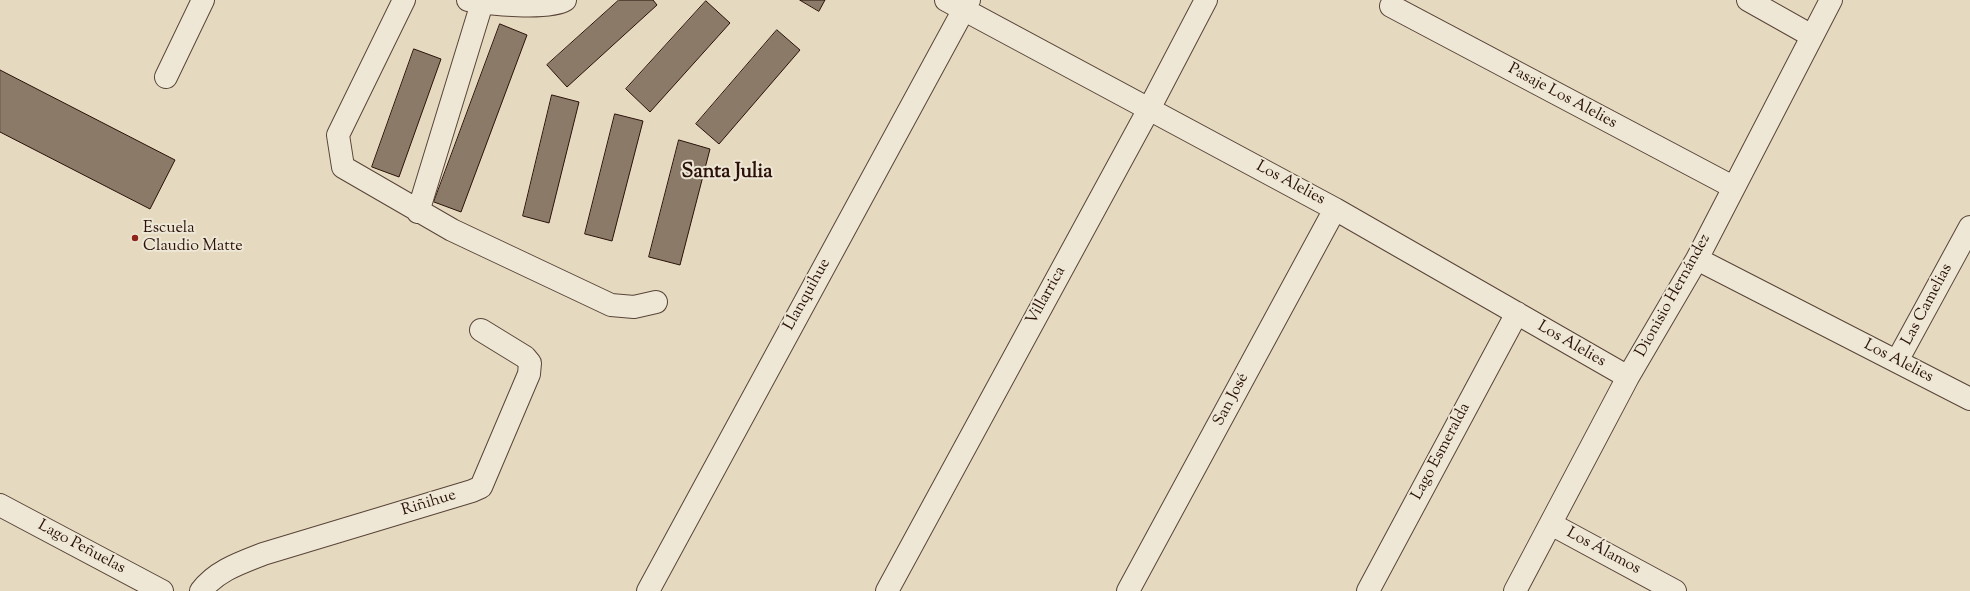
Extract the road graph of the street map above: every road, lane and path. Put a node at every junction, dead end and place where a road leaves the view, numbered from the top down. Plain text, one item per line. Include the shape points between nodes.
1 (203, 0) edge
2 (404, 0) edge
3 (565, 0) edge
4 (1206, 0) edge
5 (1748, 0) edge
6 (1831, 0) edge
7 (475, 1) edge
8 (960, 3) edge
9 (1391, 6) dead end
10 (1812, 36) junction
11 (166, 77) dead end
12 (1149, 109) junction
13 (1733, 187) junction
14 (1335, 209) junction
15 (418, 212) junction
16 (1970, 227) edge
17 (1697, 259) junction
18 (656, 302) dead end
19 (1517, 313) junction
20 (481, 330) dead end
21 (1897, 362) junction
22 (1628, 377) junction
23 (1970, 399) edge
24 (2, 511) edge
25 (1551, 524) junction
26 (162, 591) edge
27 (201, 591) edge
28 (648, 591) edge
29 (886, 591) edge
30 (1128, 591) edge
31 (1368, 591) edge
32 (1515, 591) edge
33 (1675, 591) edge

1 - 11 street
2 - 15 street via 338,135 343,167
3 - 7 street via 540,5
4 - 12 street, Villarrica
5 - 10 street
6 - 10 street, Dionisio Hernández
7 - 15 street
8 - 12 street, Los Alelies
8 - 28 street, Llanquihue
9 - 13 street, Pasaje Los Alelies
10 - 13 street, Dionisio Hernández
12 - 14 street, Los Alelies
12 - 29 street, Villarrica
13 - 17 street, Dionisio Hernández
14 - 19 street, Los Alelies
14 - 30 street, San José
15 - 18 street via 611,305 634,307
16 - 21 street, Las Camelias
17 - 21 street, Los Alelies
17 - 22 street, Dionisio Hernández
19 - 22 street, Los Alelies
19 - 31 street, Lago Esmeralda
20 - 27 street, Riñihue via 525,357 530,363 529,374 481,487 256,556 232,566 207,582
21 - 23 street, Los Alelies
22 - 25 street, Dionisio Hernández
24 - 26 street, Lago Peñuelas
25 - 32 street, Dionisio Hernández
25 - 33 street, Los Álamos

